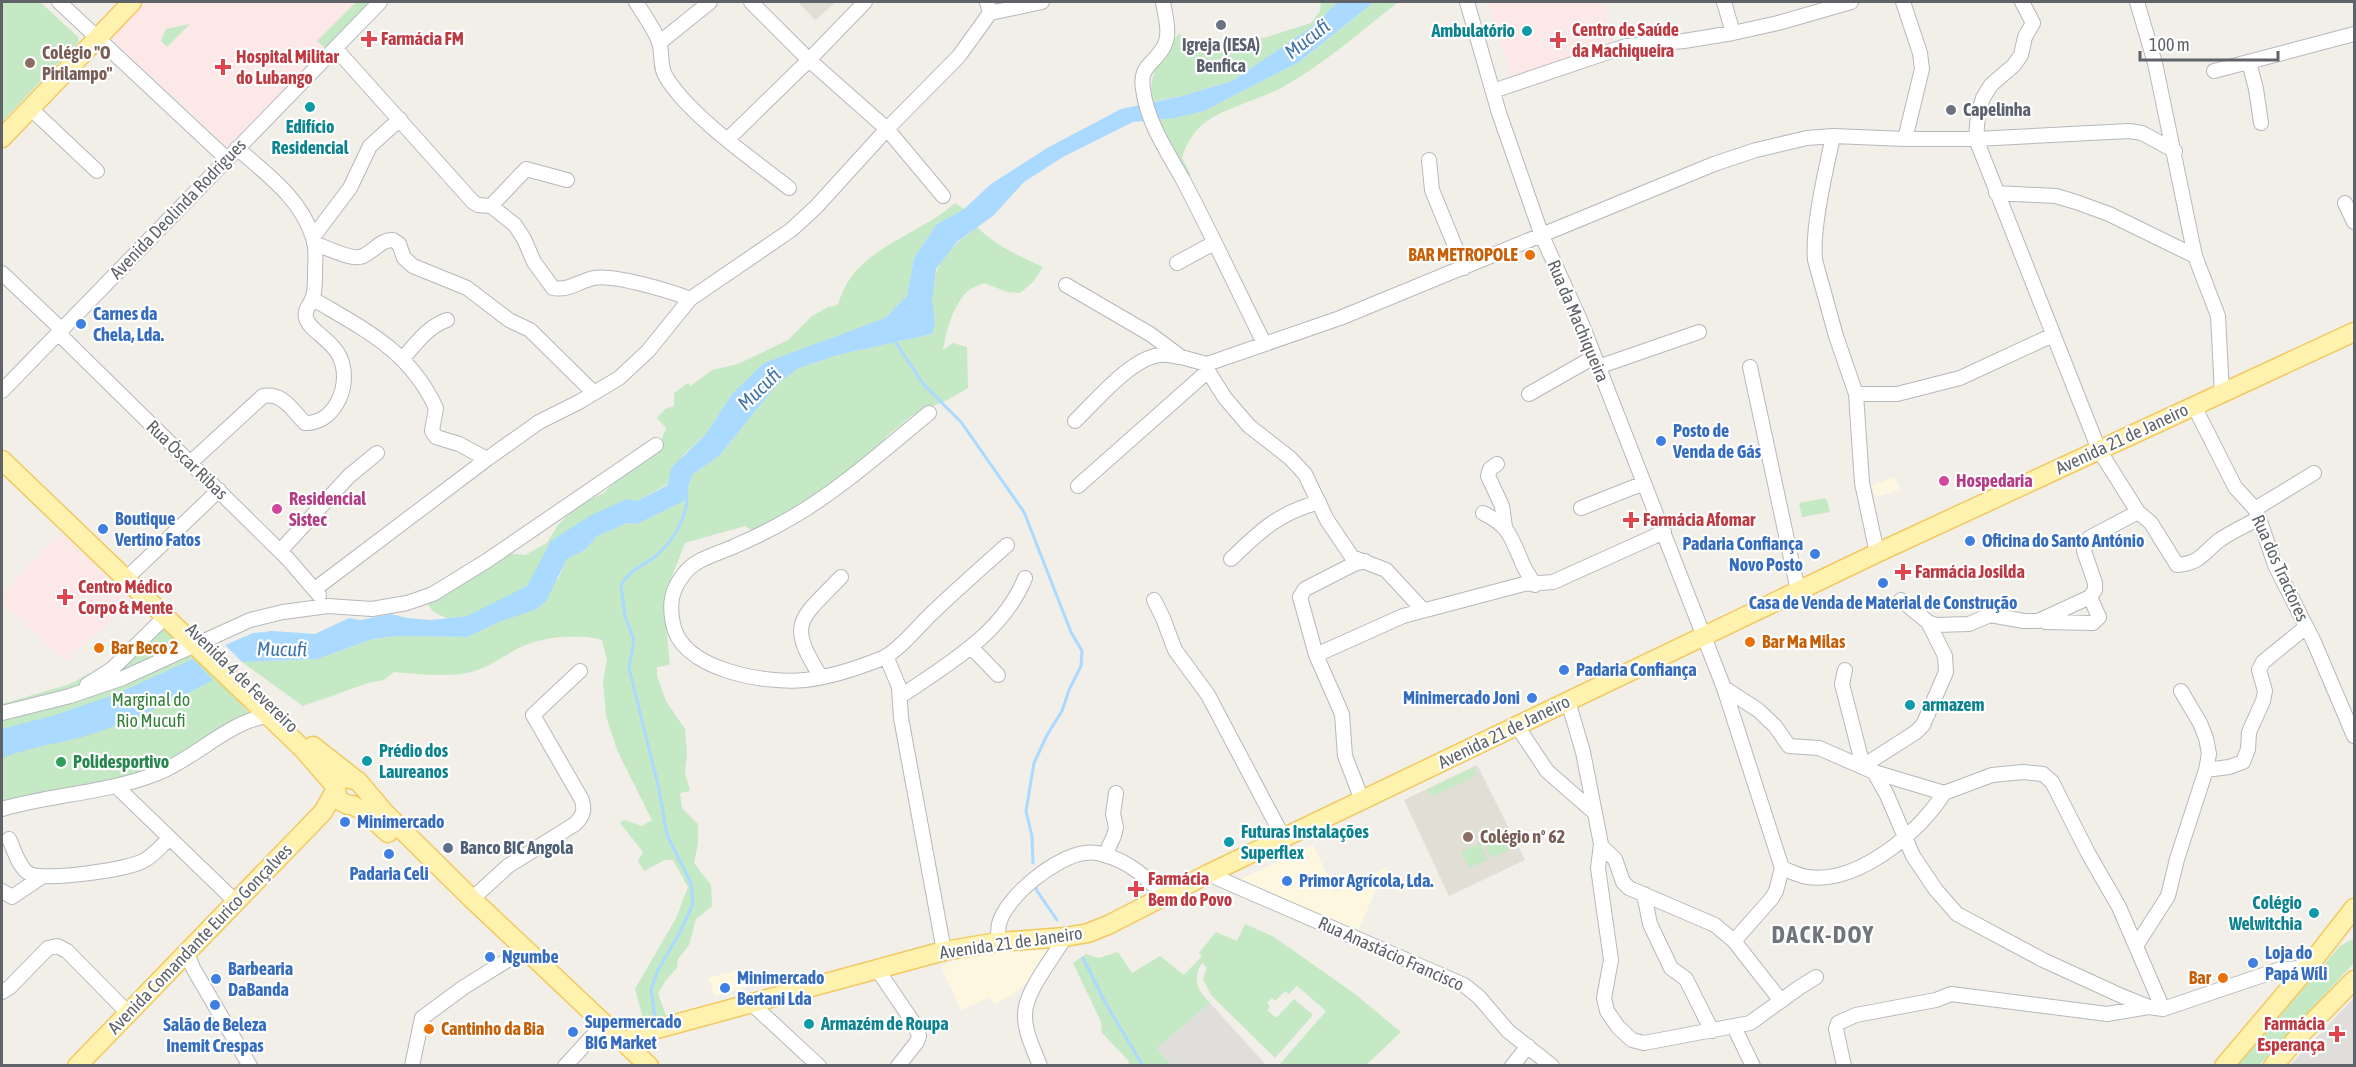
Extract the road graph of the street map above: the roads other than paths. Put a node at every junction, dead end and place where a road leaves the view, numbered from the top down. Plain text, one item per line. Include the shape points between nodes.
1 (59, 2) edge
2 (132, 2) edge
3 (380, 2) edge
4 (636, 2) edge
5 (710, 2) edge
6 (750, 2) edge
7 (865, 2) edge
8 (1041, 2) edge
9 (1163, 2) edge
10 (1467, 2) edge
11 (1724, 2) edge
12 (1851, 2) edge
13 (1903, 2) edge
14 (2022, 2) edge
15 (2137, 2) edge
16 (1828, 5) edge
17 (989, 7) edge
18 (1733, 33) junction
19 (2355, 34) edge
20 (97, 37) junction
21 (659, 43) junction
22 (335, 48) junction
23 (809, 60) junction
24 (2249, 62) junction
25 (2214, 71) dead end
26 (1493, 91) junction
27 (30, 108) junction
28 (400, 119) junction
29 (2261, 123) dead end
30 (887, 129) junction
31 (1833, 136) junction
32 (2, 138) edge
33 (728, 139) junction
34 (1905, 139) junction
35 (1976, 139) junction
36 (237, 148) junction
37 (2175, 151) junction
38 (226, 159) junction
39 (1429, 160) dead end
40 (97, 171) dead end
41 (567, 180) dead end
42 (789, 188) dead end
43 (1996, 193) junction
44 (943, 196) dead end
45 (2345, 204) dead end
46 (491, 206) junction
47 (2355, 222) edge
48 (1542, 236) junction
49 (314, 240) junction
50 (1214, 243) junction
51 (2195, 256) junction
52 (1176, 263) dead end
53 (1464, 268) junction
54 (2, 273) edge
55 (1066, 285) dead end
56 (313, 299) junction
57 (690, 299) junction
58 (447, 320) dead end
59 (59, 331) junction
60 (1699, 332) dead end
61 (2355, 332) edge
62 (2053, 335) junction
63 (1264, 343) junction
64 (1181, 357) junction
65 (404, 358) junction
66 (1596, 362) junction
67 (1750, 367) dead end
68 (1208, 368) junction
69 (2, 391) edge
70 (594, 393) junction
71 (2222, 393) junction
72 (1529, 394) dead end
73 (1856, 394) junction
74 (2194, 406) junction
75 (929, 413) dead end
76 (1075, 421) dead end
77 (656, 444) dead end
78 (2, 449) edge
79 (2099, 450) junction
80 (377, 453) dead end
81 (487, 459) junction
82 (2, 460) edge
83 (190, 463) junction
84 (1497, 464) dead end
85 (2314, 473) dead end
86 (1644, 483) junction
87 (1078, 486) dead end
88 (219, 490) junction
89 (1319, 502) junction
90 (1581, 508) dead end
91 (2138, 512) junction
92 (1483, 513) dead end
93 (2257, 514) junction
94 (1505, 527) junction
95 (1664, 532) junction
96 (1007, 545) dead end
97 (280, 551) junction
98 (1877, 553) junction
99 (1231, 559) dead end
100 (1365, 561) junction
101 (132, 573) junction
102 (841, 578) dead end
103 (1025, 578) dead end
104 (1535, 585) junction
105 (315, 589) junction
106 (1798, 591) junction
107 (2090, 597) junction
108 (1154, 600) dead end
109 (1900, 600) dead end
110 (328, 606) junction
111 (1423, 610) junction
112 (166, 616) junction
113 (2038, 621) junction
114 (1928, 622) junction
115 (2306, 627) junction
116 (1705, 636) junction
117 (201, 645) junction
118 (971, 647) junction
119 (1316, 655) junction
120 (886, 656) junction
121 (580, 670) dead end
122 (1845, 670) dead end
123 (231, 674) junction
124 (998, 675) dead end
125 (821, 677) junction
126 (1724, 688) junction
127 (2181, 691) dead end
128 (70, 696) junction
129 (901, 696) junction
130 (250, 698) junction
131 (1568, 701) junction
132 (2, 713) edge
133 (268, 716) junction
134 (1517, 726) junction
135 (227, 733) junction
136 (2355, 736) edge
137 (1869, 769) junction
138 (2206, 770) junction
139 (358, 783) junction
140 (117, 787) junction
141 (335, 789) junction
142 (1116, 793) dead end
143 (1944, 793) junction
144 (1362, 800) junction
145 (350, 805) junction
146 (2, 809) edge
147 (323, 812) junction
148 (1595, 813) junction
149 (1283, 837) junction
150 (170, 838) junction
151 (1903, 838) junction
152 (9, 839) dead end
153 (1601, 846) junction
154 (1104, 855) junction
155 (1782, 868) junction
156 (1208, 874) junction
157 (43, 876) junction
158 (2, 891) edge
159 (1644, 894) junction
160 (1164, 896) junction
161 (472, 899) junction
162 (236, 902) junction
163 (2355, 908) edge
164 (2355, 924) edge
165 (2334, 932) junction
166 (1065, 938) junction
167 (1734, 941) junction
168 (998, 942) junction
169 (2136, 946) junction
170 (944, 951) junction
171 (187, 953) junction
172 (519, 953) junction
173 (2308, 967) junction
174 (877, 969) junction
175 (1816, 977) dead end
176 (2355, 980) edge
177 (2, 992) edge
178 (1781, 1001) junction
179 (752, 1004) junction
180 (2156, 1008) junction
181 (128, 1013) junction
182 (1734, 1027) junction
183 (600, 1028) junction
184 (1712, 1030) junction
185 (624, 1042) junction
186 (1528, 1046) junction
187 (77, 1065) edge
188 (250, 1065) edge
189 (412, 1065) edge
190 (565, 1065) edge
191 (640, 1065) edge
192 (649, 1065) edge
193 (819, 1065) edge
194 (898, 1065) edge
195 (1040, 1065) edge
196 (1512, 1065) edge
197 (1552, 1065) edge
198 (1753, 1065) edge
199 (1844, 1065) edge
200 (2224, 1065) edge
201 (2273, 1065) edge

1 - 20 street
2 - 20 main road
3 - 22 street, Avenida Deolinda Rodrigues
4 - 21 street
5 - 21 street
6 - 23 street
7 - 23 street
8 - 17 street
9 - 50 street via 1165,46 1141,78 1143,93 1156,134
10 - 26 street, Rua da Machiqueira
11 - 18 street
12 - 16 street
13 - 34 street via 1922,69
14 - 35 street via 2034,23 2025,37 2021,55 1983,98
15 - 37 street
16 - 18 street
17 - 30 street via 959,56
18 - 26 street via 1626,46
19 - 24 street
20 - 27 main road
20 - 38 street
21 - 33 street via 665,76
22 - 28 street
22 - 36 street, Avenida Deolinda Rodrigues
23 - 30 street
23 - 33 street
24 - 25 street
24 - 29 street
26 - 48 street, Rua da Machiqueira
27 - 32 main road
27 - 40 street
28 - 46 street via 473,202
28 - 49 street via 370,146 350,188
30 - 44 street
30 - 57 street via 791,230
31 - 34 street
31 - 48 street via 1806,138 1714,164
31 - 73 street via 1814,248 1836,336
33 - 42 street
34 - 35 street
35 - 37 street via 2129,130
35 - 43 street
36 - 38 street, Avenida Deolinda Rodrigues
36 - 49 street via 290,195
37 - 51 street
38 - 59 street, Avenida Deolinda Rodrigues
39 - 53 street via 1432,190
41 - 46 street via 526,169
43 - 51 street via 2056,196 2076,202
43 - 62 street
45 - 47 street
46 - 57 street via 515,225 534,262 554,288 562,290 594,278 613,279
48 - 53 street
48 - 66 street, Rua da Machiqueira
49 - 56 street
49 - 70 street via 351,257 359,257 384,241 393,240 413,266 467,288 509,320 530,330
50 - 52 street
50 - 63 street
51 - 71 street via 2218,316
53 - 63 street via 1340,318
54 - 59 street, Rua Óscar Ribas
55 - 64 street via 1150,334
56 - 65 street
56 - 83 street via 306,316 333,344 344,378 327,417 316,424 305,423 279,396 263,396
57 - 70 street via 648,351 619,378
58 - 65 street via 429,329
59 - 69 street, Avenida Deolinda Rodrigues
59 - 83 street, Rua Óscar Ribas
60 - 66 street
61 - 71 main road, Avenida 21 de Janeiro
62 - 73 street via 1960,378 1897,394
62 - 79 street
63 - 68 street
64 - 68 street
64 - 76 street via 1161,354 1143,360
65 - 81 street via 436,408 436,437
66 - 72 street
66 - 86 street, Rua da Machiqueira
67 - 106 street
68 - 87 street
68 - 89 street via 1249,426 1305,474
70 - 81 street via 539,422
71 - 74 main road, Avenida 21 de Janeiro
73 - 98 street via 1862,483
74 - 79 main road, Avenida 21 de Janeiro
74 - 93 street, Rua dos Tractores via 2235,487
75 - 125 street via 828,494 767,532 704,558 685,572 673,590 669,605 674,632 681,644 702,662 777,680
77 - 110 street via 433,594 372,609
78 - 101 main road, Avenida 4 de Fevereiro
79 - 91 street
79 - 98 main road, Avenida 21 de Janeiro
80 - 97 street via 349,476
81 - 105 street
82 - 112 main road, Avenida 4 de Fevereiro
83 - 88 street, Rua Óscar Ribas
84 - 94 street via 1488,476 1503,506
85 - 93 street
86 - 90 street
86 - 95 street, Rua da Machiqueira
88 - 97 street, Rua Óscar Ribas
88 - 101 street
89 - 99 street via 1274,520
89 - 100 street via 1352,557
91 - 93 street via 2151,523 2177,565 2201,558
91 - 107 street via 2089,538 2085,544 2095,583
92 - 94 street
93 - 115 street, Rua dos Tractores via 2275,565
94 - 104 street
95 - 104 street via 1553,582
95 - 116 street, Rua da Machiqueira
96 - 120 street
97 - 105 street, Rua Óscar Ribas
98 - 106 main road, Avenida 21 de Janeiro
100 - 111 street via 1386,570
100 - 119 street via 1305,589 1299,597
101 - 117 main road, Avenida 4 de Fevereiro
102 - 125 street via 806,614 801,628 805,652
103 - 118 street via 1009,610
104 - 111 street via 1524,584
105 - 110 street, Rua Óscar Ribas
106 - 116 main road, Avenida 21 de Janeiro
107 - 113 street
107 - 113 street via 2099,617 2093,622
108 - 149 street via 1175,650 1204,688
109 - 114 street
110 - 117 street via 250,620
111 - 119 street
112 - 117 main road, Avenida 4 de Fevereiro
112 - 128 street via 112,669
113 - 114 street via 1990,615 1969,624
114 - 137 street via 1947,664 1946,672 1923,724
115 - 136 street, Rua dos Tractores
115 - 138 street via 2259,670 2265,691 2243,762
116 - 126 street, Rua da Machiqueira
116 - 131 main road, Avenida 21 de Janeiro
117 - 123 main road, Avenida 4 de Fevereiro
117 - 128 street
118 - 124 street
118 - 129 street
119 - 144 street via 1342,714 1345,756
120 - 125 street
120 - 129 street
121 - 161 street via 533,715 582,800 583,816 508,866
122 - 137 street via 1842,684
123 - 130 main road, Avenida 4 de Fevereiro
123 - 139 main road, Avenida 4 de Fevereiro
126 - 137 street via 1758,710 1789,746 1819,748
126 - 155 street, Rua da Machiqueira
127 - 138 street via 2206,738
128 - 132 street
129 - 170 street via 901,718
130 - 133 main road, Avenida 4 de Fevereiro
130 - 135 street via 245,717
131 - 134 main road, Avenida 21 de Janeiro
131 - 148 street
133 - 135 street via 247,721
133 - 141 main road, Avenida 4 de Fevereiro via 309,755
134 - 144 main road, Avenida 21 de Janeiro
134 - 148 street via 1547,771
135 - 140 street via 160,772
137 - 143 street
137 - 151 street via 1887,795
138 - 169 street via 2168,896
139 - 141 main road via 346,778
139 - 145 main road via 362,796
139 - 161 main road, Avenida 4 de Fevereiro
140 - 146 street
140 - 150 street
141 - 145 main road, Avenida 4 de Fevereiro via 340,802
141 - 147 main road, Avenida Comandante Eurico Gonçalves
142 - 154 street via 1116,827
143 - 151 street via 1933,811
143 - 169 street via 1992,775 2043,774 2052,782
144 - 149 main road, Avenida 21 de Janeiro
145 - 147 main road
145 - 172 main road, Avenida 4 de Fevereiro via 376,821
147 - 162 main road, Avenida Comandante Eurico Gonçalves
148 - 153 street
149 - 156 main road, Avenida 21 de Janeiro
150 - 157 street via 145,860 117,871
150 - 162 street
151 - 155 street via 1876,859 1844,873 1808,877
151 - 180 street via 1936,890 1957,914 2043,960
152 - 157 street via 28,873
153 - 159 street via 1615,859 1623,882
153 - 184 street via 1598,868 1611,960 1604,990 1607,1011 1618,1027 1638,1043
154 - 160 street via 1141,872
154 - 168 street via 1086,852 1066,858 1031,881 999,922
155 - 167 street via 1772,898
156 - 160 main road, Avenida 21 de Janeiro
156 - 186 street, Rua Anastácio Francisco via 1464,985 1508,1032
157 - 158 street via 12,897
159 - 167 street via 1715,925
159 - 184 street via 1650,924 1671,968 1686,980
160 - 166 main road, Avenida 21 de Janeiro via 1108,926
161 - 185 main road, Avenida 4 de Fevereiro
162 - 171 main road, Avenida Comandante Eurico Gonçalves
163 - 165 main road
164 - 165 main road
165 - 173 main road
166 - 168 main road, Avenida 21 de Janeiro
166 - 195 street via 1025,1005 1029,1036
167 - 178 street
168 - 170 main road, Avenida 21 de Janeiro
169 - 180 street
170 - 174 main road, Avenida 21 de Janeiro
171 - 181 main road, Avenida Comandante Eurico Gonçalves
171 - 188 street
172 - 183 main road, Avenida 4 de Fevereiro
172 - 189 street via 422,1018
173 - 180 street via 2278,970
173 - 200 main road
174 - 179 main road, Avenida 21 de Janeiro
174 - 194 street via 919,1036
175 - 178 street
176 - 201 main road
177 - 181 street via 48,948 57,945
178 - 182 street via 1759,1019
179 - 185 main road, Avenida 21 de Janeiro via 642,1033
179 - 193 street
180 - 199 street via 2107,1014 1951,994 1856,1015 1838,1023
181 - 187 main road, Avenida Comandante Eurico Gonçalves
182 - 184 street
182 - 198 street
183 - 190 street
183 - 191 main road, Avenida 4 de Fevereiro
185 - 192 main road, Avenida 4 de Fevereiro
186 - 196 street
186 - 197 street, Rua Anastácio Francisco

